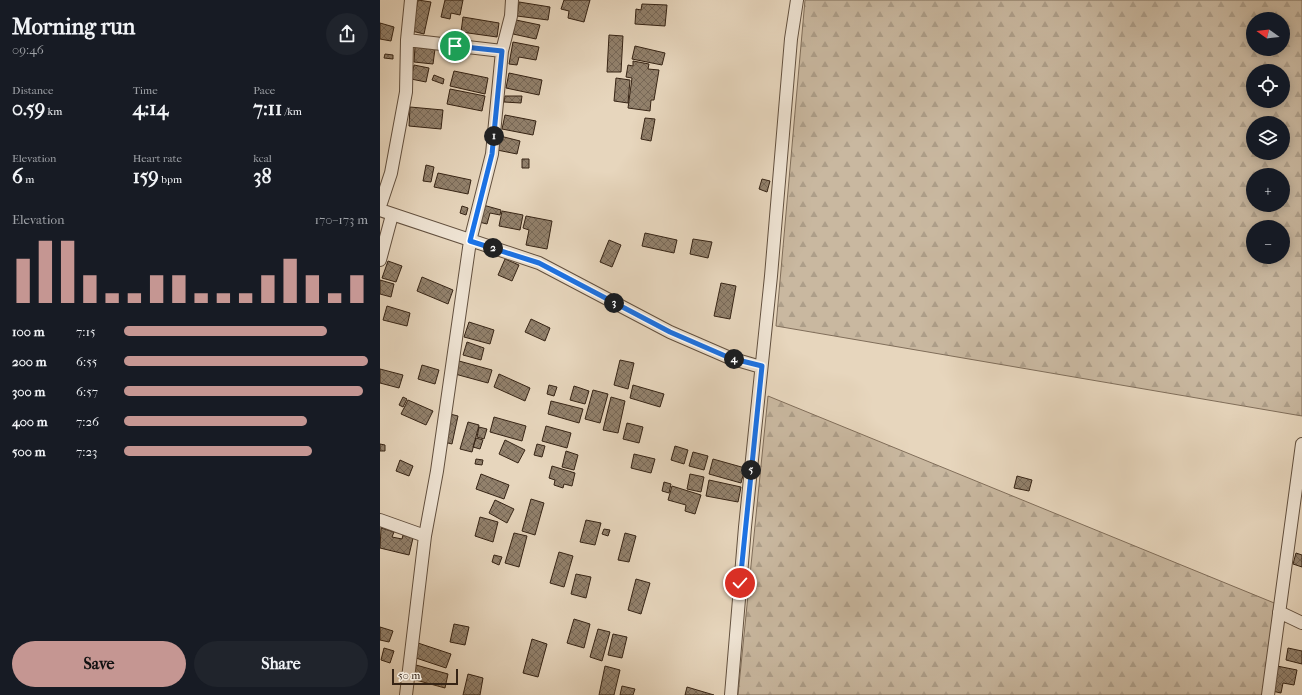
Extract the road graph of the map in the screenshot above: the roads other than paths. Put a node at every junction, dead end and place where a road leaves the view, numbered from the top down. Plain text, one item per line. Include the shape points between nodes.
1 (411, 0) edge
2 (512, 0) edge
3 (797, 0) edge
4 (407, 40) junction
5 (502, 51) junction
6 (380, 206) edge
7 (380, 210) edge
8 (392, 215) junction
9 (470, 241) junction
10 (380, 260) edge
11 (762, 366) junction
12 (1302, 444) edge
13 (1300, 477) edge
14 (380, 520) edge
15 (425, 536) junction
16 (1279, 612) junction
17 (1302, 623) edge
18 (406, 695) edge
19 (731, 695) edge
20 (1268, 695) edge

1 - 4 street
2 - 5 street via 511,16
3 - 11 street via 791,39
4 - 5 street
4 - 6 street via 406,92 390,173
5 - 9 street via 492,154
7 - 8 street
8 - 9 street
8 - 10 street
9 - 11 street via 539,263 670,332 730,358
9 - 15 street via 437,471
11 - 19 street
12 - 13 street
13 - 16 street
14 - 15 street
15 - 18 street
16 - 17 street
16 - 20 street

